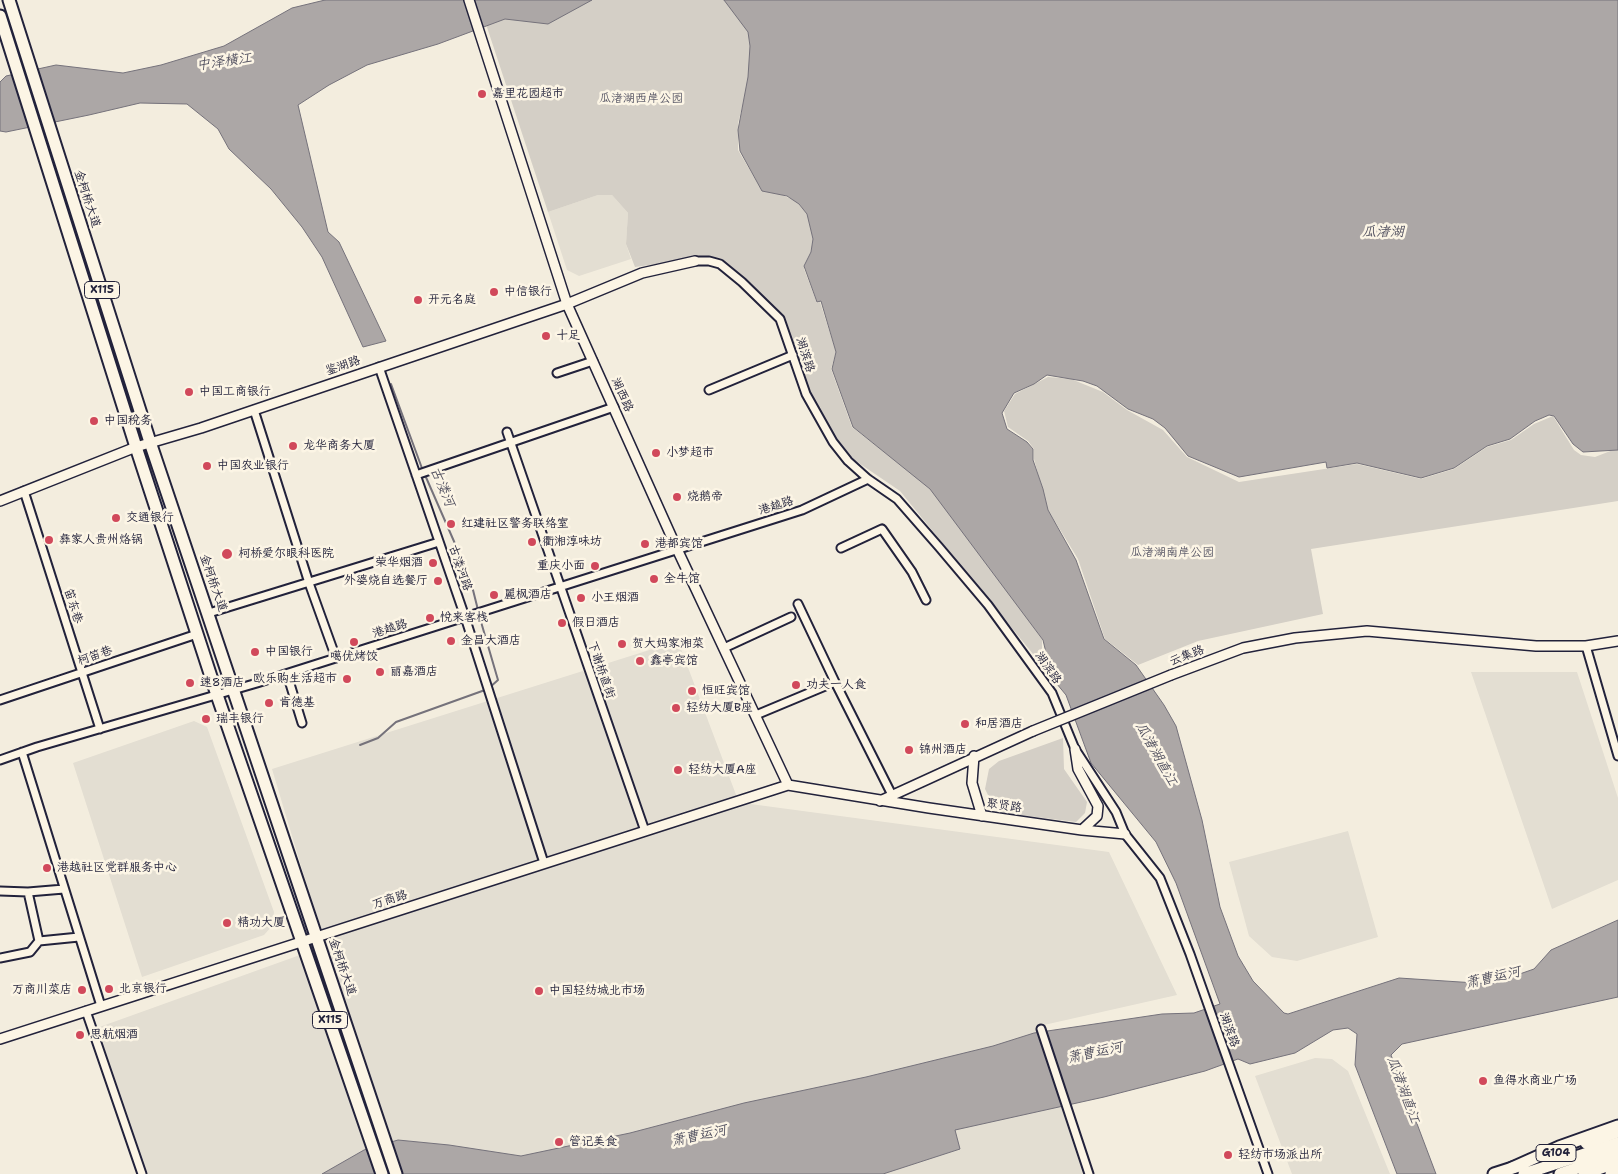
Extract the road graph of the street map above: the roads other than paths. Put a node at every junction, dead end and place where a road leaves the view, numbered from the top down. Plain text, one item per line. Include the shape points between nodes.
1 (9, 0) edge
2 (469, 0) edge
3 (0, 16) edge
4 (695, 261) joint
5 (567, 304) junction
6 (793, 354) junction
7 (593, 361) junction
8 (379, 367) junction
9 (557, 373) dead end
10 (709, 390) dead end
11 (614, 407) junction
12 (254, 410) junction
13 (507, 432) dead end
14 (150, 442) junction
15 (510, 443) junction
16 (136, 447) junction
17 (421, 473) junction
18 (868, 479) junction
19 (24, 491) junction
20 (0, 500) edge
21 (439, 542) junction
22 (841, 548) dead end
23 (677, 549) junction
24 (309, 583) junction
25 (559, 587) junction
26 (926, 600) dead end
27 (798, 604) dead end
28 (208, 613) junction
29 (464, 617) junction
30 (791, 617) dead end
31 (197, 634) junction
32 (1618, 641) edge
33 (1586, 646) junction
34 (724, 648) junction
35 (336, 658) junction
36 (82, 672) junction
37 (287, 674) junction
38 (835, 682) junction
39 (235, 690) junction
40 (217, 695) junction
41 (0, 700) edge
42 (756, 715) junction
43 (302, 723) dead end
44 (100, 729) junction
45 (1074, 749) junction
46 (22, 752) junction
47 (974, 756) junction
48 (1618, 756) edge
49 (0, 760) edge
50 (788, 785) junction
51 (892, 795) junction
52 (880, 801) junction
53 (982, 816) junction
54 (1082, 830) junction
55 (645, 831) junction
56 (1125, 834) junction
57 (544, 863) junction
58 (64, 889) junction
59 (0, 891) edge
60 (28, 892) junction
61 (317, 936) junction
62 (79, 937) junction
63 (39, 941) junction
64 (303, 941) junction
65 (0, 958) edge
66 (101, 1006) junction
67 (86, 1011) junction
68 (1041, 1029) dead end
69 (0, 1039) edge
70 (1618, 1126) edge
71 (1618, 1132) edge
72 (1618, 1143) edge
73 (1618, 1154) edge
74 (1618, 1162) edge
75 (1512, 1168) junction
76 (1618, 1172) edge
77 (142, 1174) edge
78 (382, 1174) edge
79 (396, 1174) edge
80 (1089, 1174) edge
81 (1268, 1174) edge
82 (1494, 1174) edge
83 (1524, 1174) edge
84 (1560, 1174) edge
85 (1584, 1174) edge
86 (1611, 1174) edge

1 - 14 main road, 金柯桥大道 / X115
2 - 5 street, 湖西路
3 - 16 main road, X115
4 - 5 street, 鉴湖路 via 642,273
4 - 6 street, 湖滨路 via 709,260 720,264 742,282 780,319
5 - 7 street, 湖西路
5 - 8 street, 鉴湖路
6 - 10 street
6 - 18 street, 湖滨路 via 806,394 833,442
7 - 9 street
7 - 11 street, 湖西路
8 - 12 street, 鉴湖路
8 - 17 street, 古溇河路
11 - 15 street
11 - 23 street, 湖西路
12 - 14 street, 鉴湖路
12 - 24 street
13 - 15 street, 下谢桥直街
14 - 16 street, 鉴湖路
14 - 28 main road, 金柯桥大道 / X115
15 - 17 street
15 - 25 street, 下谢桥直街
16 - 19 street, 鉴湖路
16 - 31 main road, X115
17 - 21 street, 古溇河路
18 - 23 street, 港越路 via 802,510
18 - 45 street, 湖滨路 via 896,499 988,605 1052,693
19 - 20 street, 鉴湖路
19 - 36 street, 笛东巷
21 - 24 street
21 - 29 street, 古溇河路
22 - 26 street via 882,529 912,572
23 - 25 street, 港越路
23 - 34 street, 湖西路
24 - 28 street
24 - 35 street
25 - 29 street, 港越路
25 - 55 street, 下谢桥直街
27 - 38 street
28 - 39 main road, 金柯桥大道 / X115
29 - 35 street, 港越路
29 - 57 street, 古溇河路
30 - 34 street
31 - 36 street, 柯笛巷
31 - 40 main road, X115
32 - 33 street, 云集路
33 - 47 street, 云集路, bridge via 1536,646 1367,631 1295,638 1243,648
33 - 48 street
34 - 42 street, 湖西路
35 - 37 street, 港越路
36 - 41 street, 柯笛巷
36 - 44 street, 笛东巷
37 - 39 street, 港越路
37 - 43 street
38 - 42 street
38 - 51 street
39 - 40 street, 港越路
39 - 61 main road, 金柯桥大道 / X115
40 - 44 street, 港越路
40 - 64 main road, X115
42 - 50 street, 湖西路
44 - 46 street, 港越路
45 - 54 street via 1078,769 1098,806 1098,816
45 - 56 street, 湖滨路 via 1116,812
46 - 49 street, 港越路
46 - 58 street
47 - 51 street, 云集路
47 - 53 street via 972,783
50 - 52 street
50 - 55 street, 万商路
51 - 52 street, 云集路
52 - 53 street, 聚贤路
53 - 54 street, 聚贤路
54 - 56 street, 聚贤路
55 - 57 street, 万商路
56 - 81 street, 湖滨路 via 1160,878
57 - 61 street, 万商路
58 - 60 street
58 - 62 street
59 - 60 street
60 - 63 street
61 - 64 street, 万商路
61 - 79 main road, 金柯桥大道 / X115
62 - 63 street
62 - 66 street
63 - 65 street via 30,952
64 - 66 street, 万商路
64 - 78 main road, X115
66 - 67 street, 万商路
67 - 69 street, 万商路
67 - 77 street
68 - 80 street
70 - 75 main road
71 - 75 main road, G104
72 - 83 main road
73 - 84 main road
74 - 85 main road, G104
75 - 82 main road, G104
76 - 86 main road

